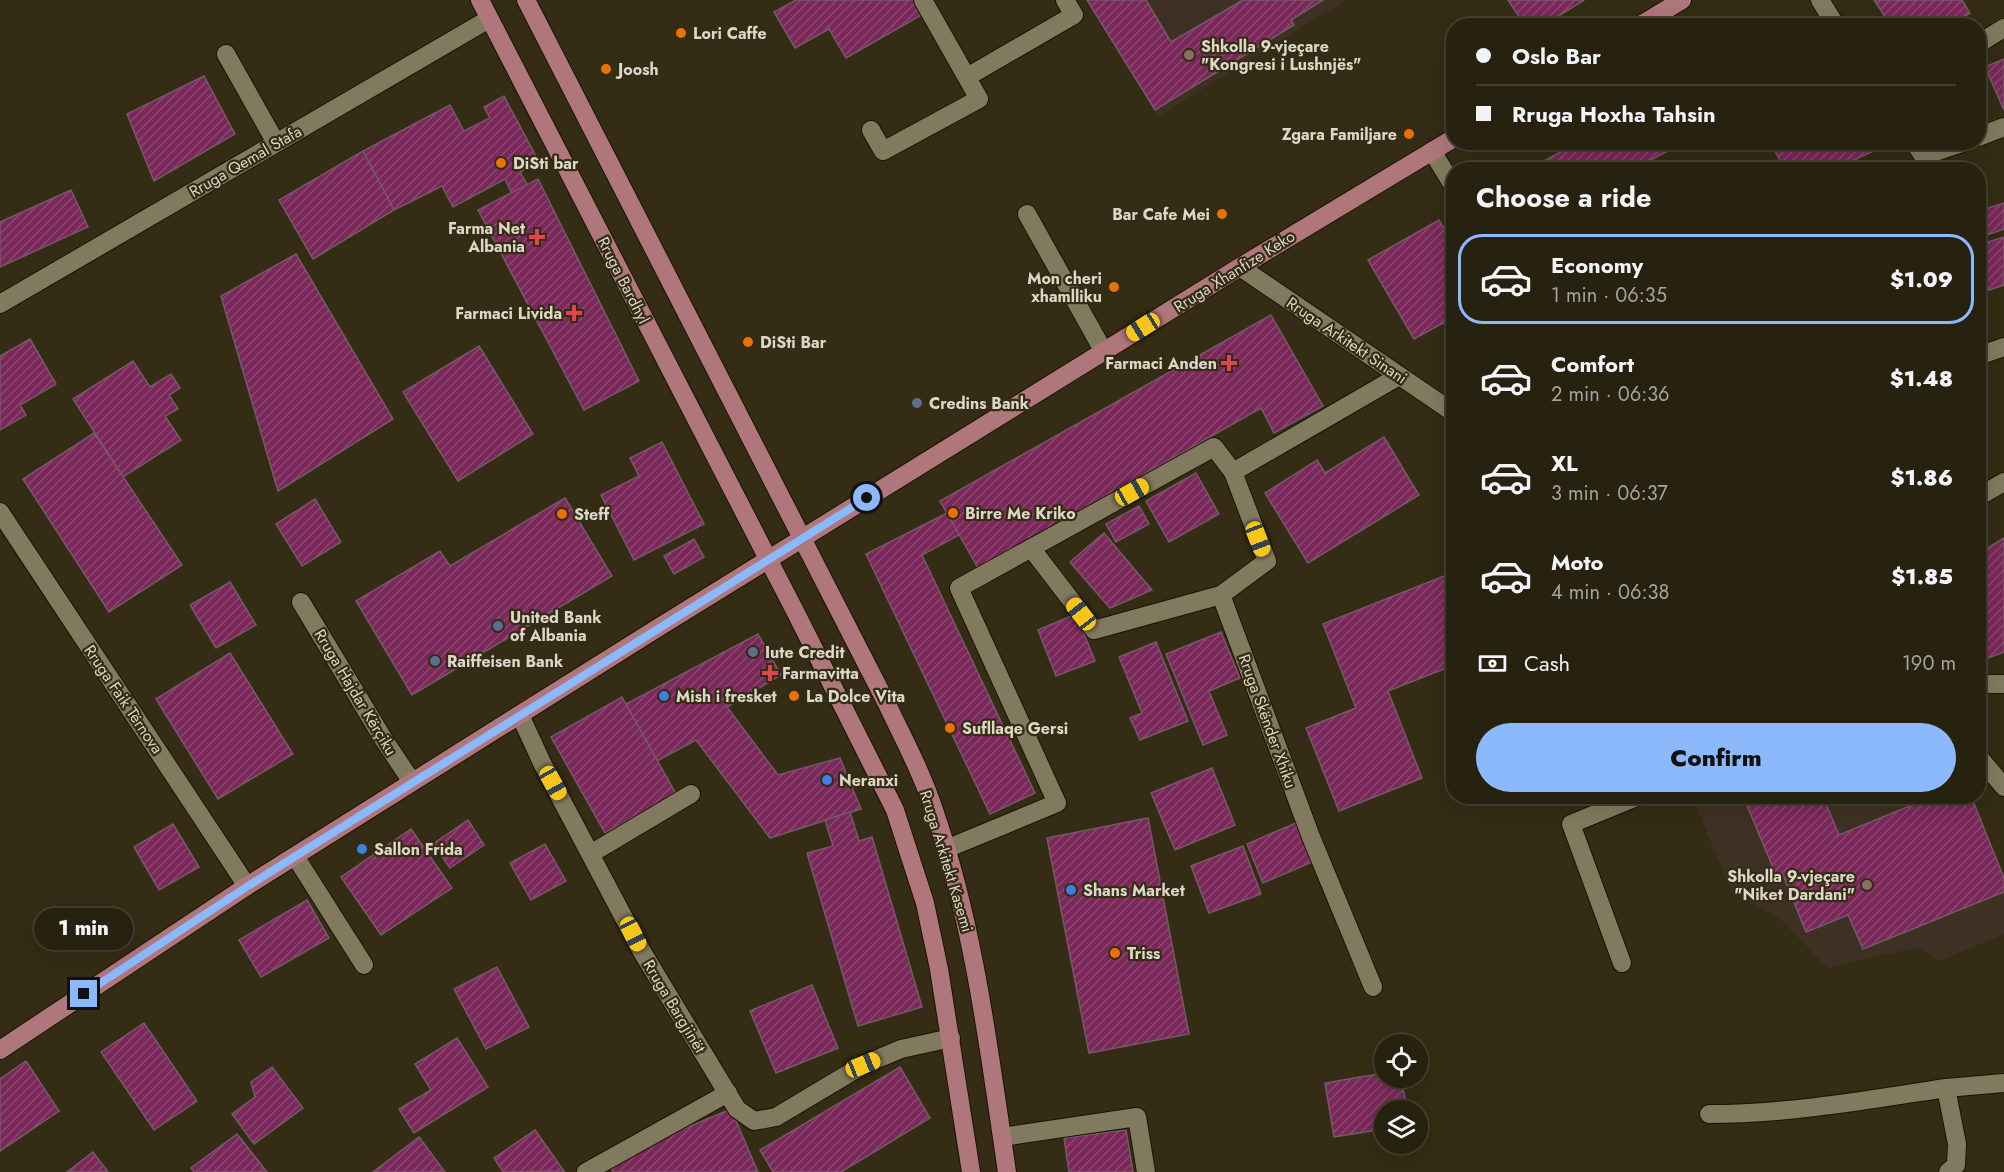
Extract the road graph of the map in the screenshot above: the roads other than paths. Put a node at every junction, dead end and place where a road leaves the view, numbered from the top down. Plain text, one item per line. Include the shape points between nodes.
1 (480, 0) edge
2 (922, 0) edge
3 (1065, 0) edge
4 (1682, 0) edge
5 (1820, 0) edge
6 (529, 1) edge
7 (1652, 18) edge
8 (1831, 18) edge
9 (489, 19) junction
10 (2004, 28) edge
11 (1986, 39) edge
12 (226, 54) dead end
13 (967, 77) junction
14 (2004, 127) edge
15 (871, 130) dead end
16 (1986, 134) edge
17 (276, 143) junction
18 (1446, 143) edge
19 (1919, 150) edge
20 (1941, 150) edge
21 (1432, 151) junction
22 (1446, 174) edge
23 (1027, 214) dead end
24 (1240, 267) junction
25 (0, 304) edge
26 (2004, 347) edge
27 (1104, 351) junction
28 (1986, 353) edge
29 (1399, 376) junction
30 (1446, 408) edge
31 (1233, 472) junction
32 (2004, 482) edge
33 (1986, 492) edge
34 (0, 512) edge
35 (802, 539) junction
36 (1031, 548) junction
37 (768, 560) junction
38 (1221, 595) junction
39 (301, 602) dead end
40 (1986, 684) edge
41 (2004, 684) edge
42 (520, 715) junction
43 (1986, 766) edge
44 (412, 782) junction
45 (2004, 787) edge
46 (692, 794) dead end
47 (1620, 804) edge
48 (946, 849) junction
49 (591, 853) junction
50 (295, 856) junction
51 (248, 886) junction
52 (1622, 963) dead end
53 (364, 965) dead end
54 (1373, 987) dead end
55 (951, 1038) junction
56 (0, 1050) edge
57 (2004, 1083) edge
58 (1946, 1088) junction
59 (728, 1094) junction
60 (1709, 1114) dead end
61 (1002, 1137) junction
62 (586, 1172) edge
63 (971, 1172) edge
64 (1007, 1172) edge
65 (1146, 1172) edge
66 (1948, 1172) edge

1 - 9 main road, Rruga Bardhyl
2 - 13 street
3 - 13 street via 1074,15
4 - 7 main road
5 - 8 street
6 - 35 main road
9 - 17 street, Rruga Qemal Stafa
9 - 37 main road, Rruga Bardhyl
10 - 11 street
12 - 17 street
13 - 15 street via 979,99 932,126 883,151
14 - 16 street
17 - 25 street, Rruga Qemal Stafa
18 - 21 main road, Rruga Xhanfize Keko
19 - 20 street via 1923,156
21 - 22 street
21 - 24 main road, Rruga Xhanfize Keko
23 - 27 street
24 - 27 main road, Rruga Xhanfize Keko
24 - 29 street, Rruga Arkitekt Sinani
26 - 28 street
27 - 35 main road, Rruga Xhanfize Keko
29 - 30 street, Rruga Arkitekt Sinani
29 - 31 street
31 - 36 street via 1214,447
31 - 38 street via 1267,561
32 - 33 street
34 - 51 street, Rruga Faik Tërnova
35 - 37 main road, Rruga Xhanfize Keko
35 - 48 main road, Rruga Arkitekt Kasemi via 908,746
36 - 38 street via 1094,630
36 - 48 street via 959,588 1057,803
37 - 42 main road, Rruga Xhanfize Keko
37 - 55 main road, Rruga Arkitekt Kasemi via 895,810 925,903
38 - 54 street, Rruga Skënder Xhiku via 1311,837
39 - 44 street, Rruga Hajdar Kërçiku
40 - 41 street
42 - 44 main road, Rruga Xhanfize Keko
42 - 49 street, Rruga Bargjinët
43 - 45 street
44 - 50 main road, Rruga Xhanfize Keko
46 - 49 street
47 - 52 street via 1571,824
48 - 61 main road, Rruga Arkitekt Kasemi via 975,961
49 - 59 street, Rruga Bargjinët via 641,950
50 - 51 main road, Rruga Xhanfize Keko
50 - 53 street
51 - 56 main road, Rruga Xhanfize Keko
55 - 59 street, Rruga Bargjinët via 901,1049 863,1065 776,1117 754,1120 737,1109
55 - 63 main road, Rruga Arkitekt Kasemi
57 - 58 street
58 - 60 street via 1788,1110
58 - 66 street via 1957,1144 1956,1165
59 - 62 street
61 - 64 main road, Rruga Arkitekt Kasemi
61 - 65 street via 1137,1117

